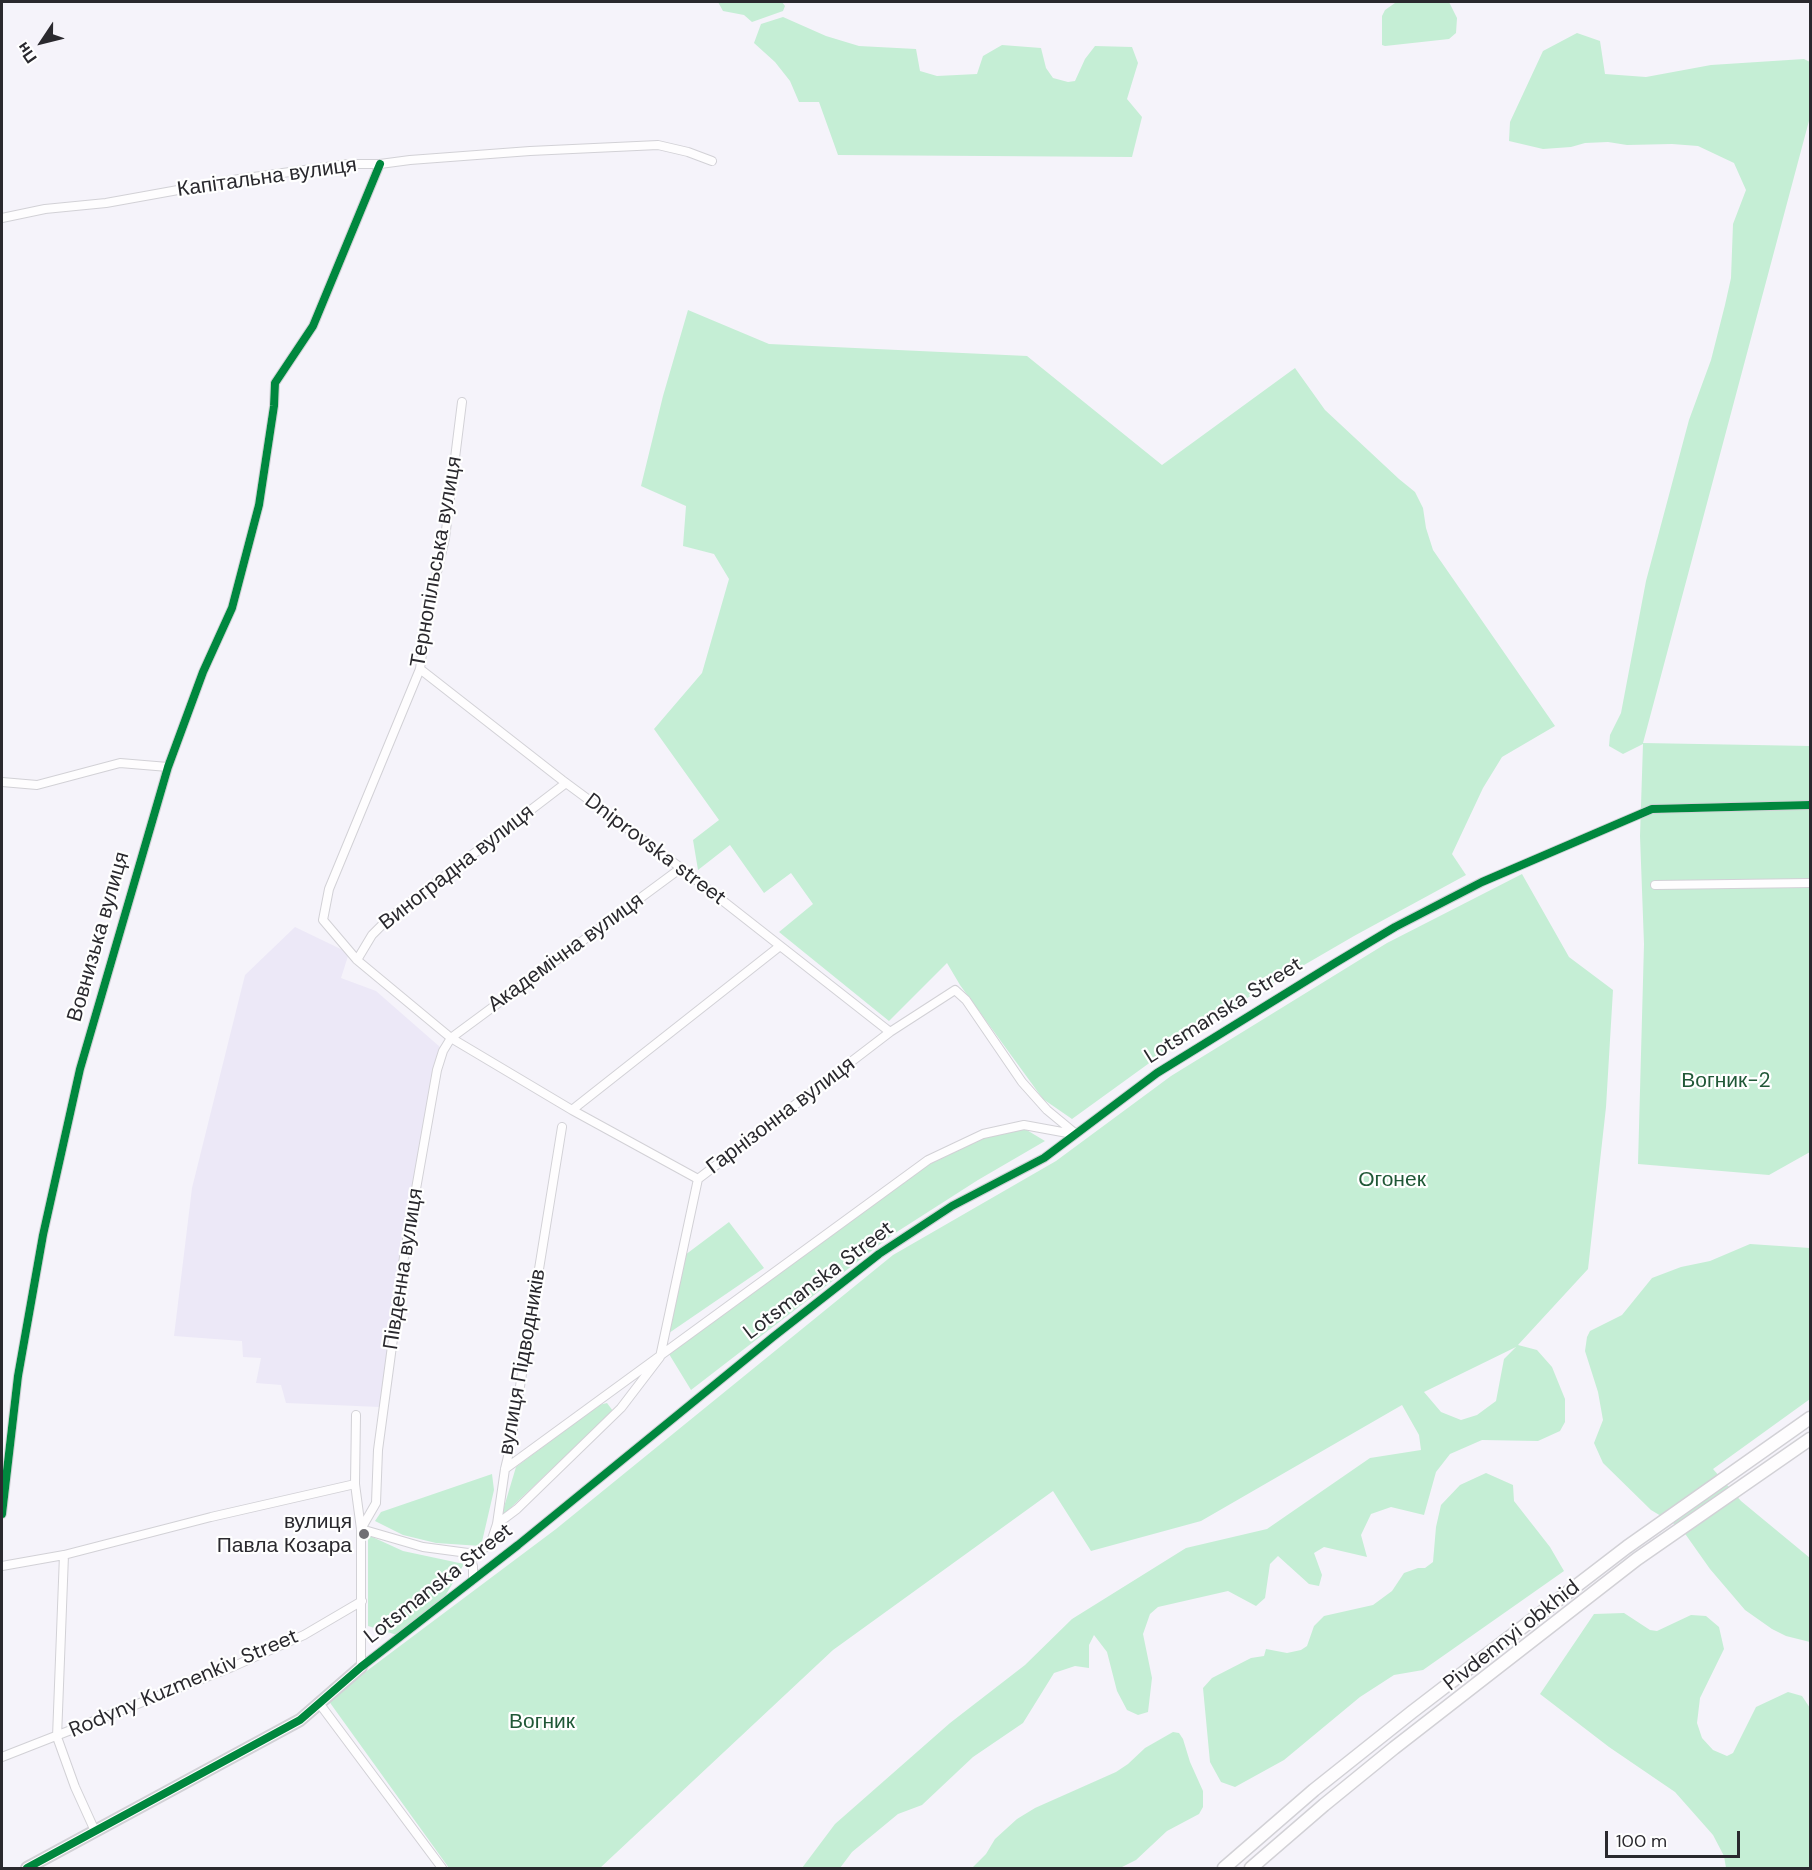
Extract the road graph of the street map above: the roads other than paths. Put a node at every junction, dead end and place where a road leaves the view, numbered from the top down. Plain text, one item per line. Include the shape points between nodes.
1 (712, 161) dead end
2 (380, 164) junction
3 (2, 218) edge
4 (462, 402) dead end
5 (420, 669) junction
6 (168, 767) junction
7 (2, 782) edge
8 (566, 783) junction
9 (1810, 805) edge
10 (681, 868) junction
11 (1810, 883) edge
12 (1655, 885) dead end
13 (780, 946) junction
14 (357, 960) junction
15 (890, 1032) junction
16 (451, 1038) junction
17 (572, 1110) junction
18 (562, 1127) dead end
19 (1076, 1134) junction
20 (698, 1179) junction
21 (660, 1357) junction
22 (356, 1415) dead end
23 (1810, 1418) edge
24 (1810, 1439) edge
25 (505, 1469) junction
26 (355, 1484) junction
27 (2, 1514) edge
28 (497, 1524) junction
29 (361, 1529) junction
30 (468, 1553) junction
31 (64, 1555) junction
32 (2, 1566) edge
33 (473, 1580) junction
34 (362, 1601) junction
35 (361, 1667) junction
36 (319, 1703) junction
37 (57, 1737) junction
38 (2, 1757) edge
39 (95, 1830) junction
40 (46, 1865) edge
41 (27, 1869) edge
42 (442, 1869) edge
43 (1224, 1869) edge
44 (1251, 1869) edge

1 - 2 street, Капітальна вулиця via 658,145
2 - 3 street, Капітальна вулиця via 348,164 239,179
2 - 6 street, Вовнизька вулиця via 313,326 274,383 259,505 232,608
4 - 5 street, Тернопільська вулиця via 445,538 427,615
5 - 8 street, Dniprovska street
5 - 14 street, Тернопільська вулиця via 329,889 323,920
6 - 7 street via 120,763 37,785
6 - 27 street, Вовнизька вулиця via 77,1080 43,1235 18,1376
8 - 10 street, Dniprovska street
8 - 14 street, Виноградна вулиця via 387,921 372,935
9 - 19 street, Lotsmanska Street via 1652,809 1482,882 1395,927 1157,1073
10 - 13 street, Dniprovska street
10 - 16 street, Академічна вулиця
11 - 12 street
13 - 15 street, Dniprovska street
13 - 17 street
14 - 16 street
15 - 19 street, Гарнізонна вулиця via 955,990 966,1000 1022,1082
15 - 20 street, Гарнізонна вулиця
16 - 17 street
16 - 29 street, Південна вулиця via 437,1070 404,1257 378,1450 376,1503
17 - 20 street
18 - 25 street, вулиця Підводників
19 - 21 street via 1024,1125 983,1134 928,1160
19 - 33 street, Lotsmanska Street via 1044,1158 952,1206 879,1254
20 - 21 street, Гарнізонна вулиця
21 - 25 street
21 - 28 street via 621,1408 518,1509
22 - 26 street
23 - 43 main road, Pivdennyi obkhid via 1627,1546 1350,1762
24 - 44 main road, Pivdennyi obkhid via 1637,1559 1394,1748
25 - 28 street, вулиця Підводників
26 - 29 street
26 - 31 street
28 - 30 street, вулиця Підводників via 486,1547
29 - 30 street via 423,1547
29 - 34 street
30 - 33 street
31 - 32 street
31 - 37 street
33 - 35 street, Lotsmanska Street
34 - 35 street
34 - 37 street, Rodyny Kuzmenkiv Street via 304,1635
35 - 36 street, Lotsmanska Street
36 - 39 street, Lotsmanska Street via 300,1720
36 - 42 street
37 - 38 street, Rodyny Kuzmenkiv Street
37 - 39 street
39 - 40 street, Lotsmanska Street
40 - 41 street, Lotsmanska Street

